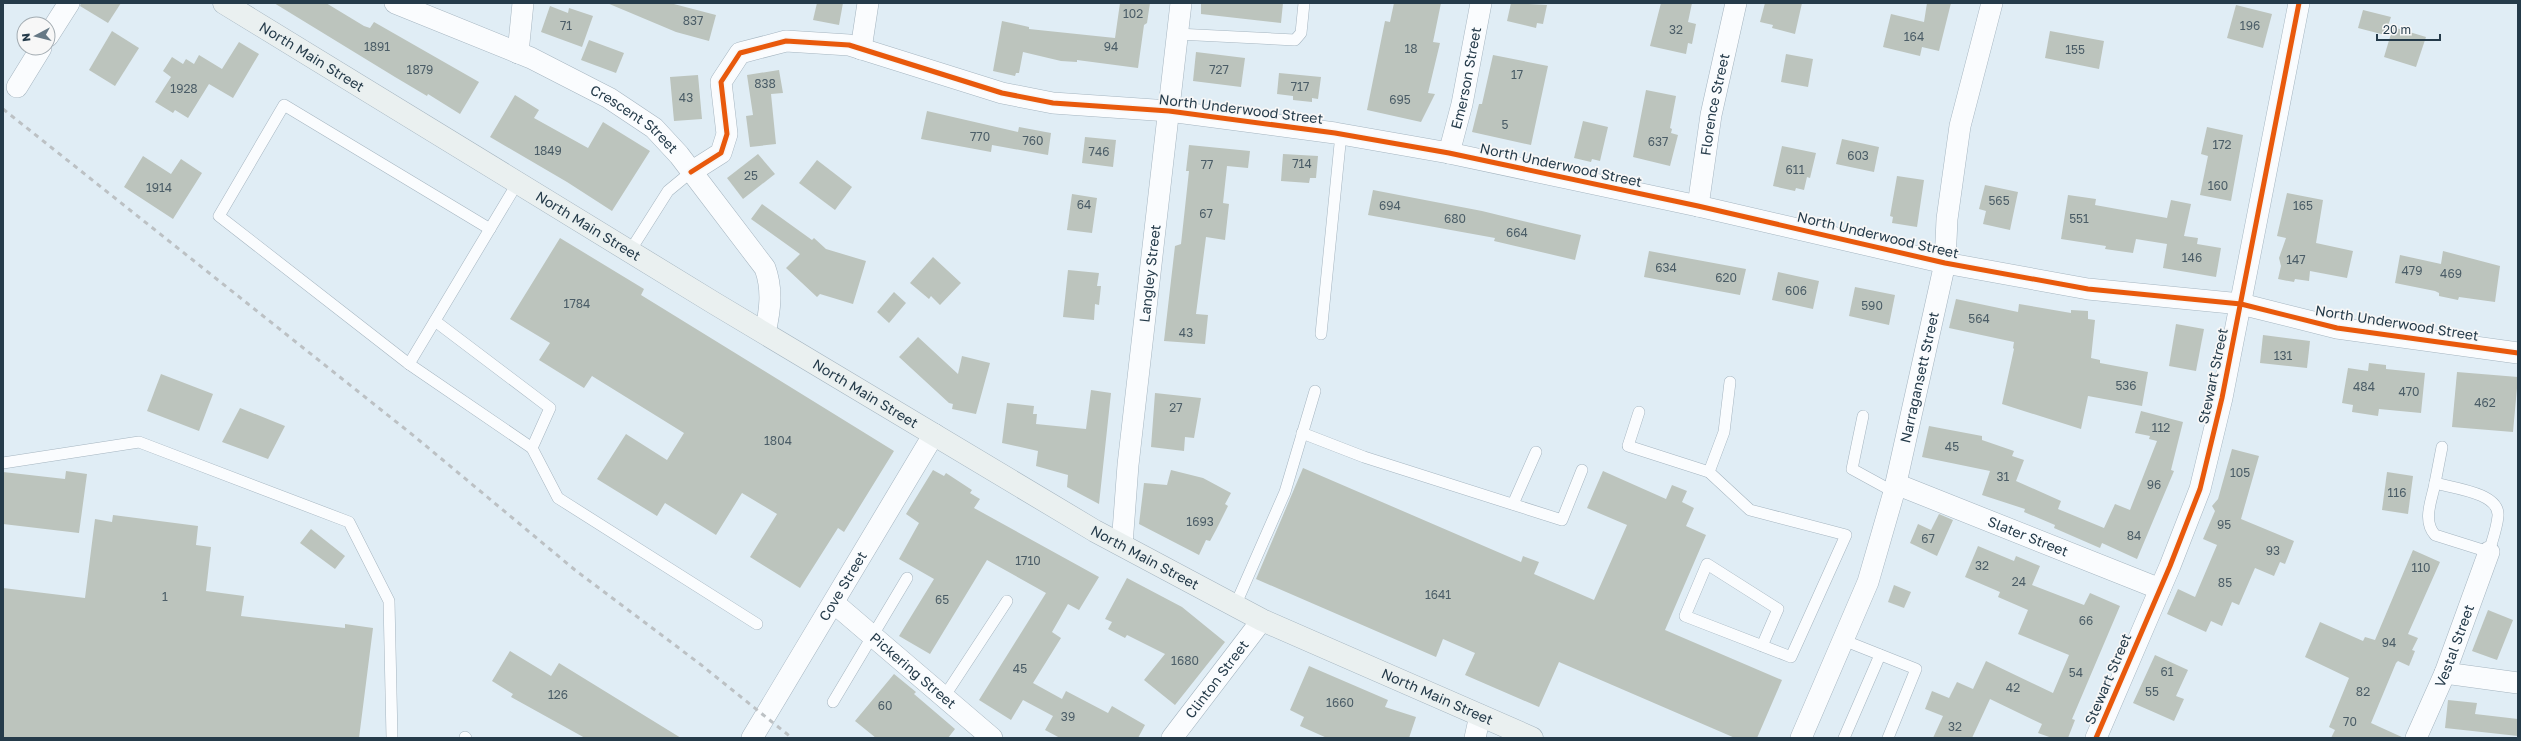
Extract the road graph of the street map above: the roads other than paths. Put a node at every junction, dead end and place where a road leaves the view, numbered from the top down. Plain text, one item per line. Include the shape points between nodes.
1 (69, 3) edge
2 (395, 3) edge
3 (523, 3) edge
4 (868, 3) edge
5 (1181, 3) edge
6 (1304, 3) edge
7 (1482, 3) edge
8 (1736, 3) edge
9 (1992, 3) edge
10 (2299, 3) edge
11 (229, 4) edge
12 (56, 23) edge
13 (1177, 34) junction
14 (861, 49) junction
15 (518, 53) junction
16 (36, 56) edge
17 (17, 87) dead end
18 (1169, 111) junction
19 (1341, 134) junction
20 (1449, 153) junction
21 (691, 172) junction
22 (518, 182) junction
23 (1698, 206) junction
24 (490, 229) junction
25 (630, 251) junction
26 (1945, 263) junction
27 (2241, 304) junction
28 (435, 320) junction
29 (765, 333) junction
30 (1320, 334) dead end
31 (2518, 353) edge
32 (409, 364) junction
33 (1730, 382) dead end
34 (1315, 391) dead end
35 (1639, 412) dead end
36 (1864, 416) dead end
37 (934, 434) junction
38 (1302, 434) junction
39 (2442, 447) dead end
40 (532, 448) junction
41 (1536, 452) dead end
42 (3, 463) edge
43 (1582, 470) dead end
44 (1709, 472) junction
45 (2435, 483) junction
46 (1895, 488) junction
47 (1513, 504) junction
48 (1122, 545) junction
49 (2489, 552) junction
50 (907, 578) dead end
51 (2160, 589) junction
52 (1007, 601) dead end
53 (834, 603) junction
54 (1235, 606) junction
55 (1262, 620) junction
56 (757, 624) dead end
57 (872, 637) junction
58 (1843, 640) junction
59 (1762, 646) junction
60 (1880, 655) junction
61 (2445, 673) junction
62 (2518, 684) edge
63 (944, 697) junction
64 (833, 702) dead end
65 (1480, 715) junction
66 (392, 738) edge
67 (752, 738) edge
68 (992, 738) edge
69 (1172, 738) edge
70 (1475, 738) edge
71 (1532, 738) edge
72 (1801, 738) edge
73 (1844, 738) edge
74 (1888, 738) edge
75 (2096, 738) edge
76 (2416, 738) edge

1 - 12 street
2 - 15 street, Crescent Street
3 - 15 street
4 - 14 street
5 - 13 street, Langley Street
6 - 13 lane via 1301,33 1295,40
7 - 20 street, Emerson Street via 1462,104
8 - 23 street, Florence Street via 1712,115
9 - 26 street, Narragansett Street via 1960,126 1947,220
10 - 27 street, Stewart Street
11 - 22 main road, North Main Street
13 - 18 street, Langley Street
14 - 18 street, North Underwood Street via 1002,93 1053,103
14 - 21 street, North Underwood Street via 849,45 786,41 740,53 720,82 727,134 721,153
15 - 21 street, Crescent Street via 609,98 654,128
16 - 17 street
18 - 19 street, North Underwood Street
18 - 48 street, Langley Street via 1128,458
19 - 20 street, North Underwood Street
19 - 30 lane
20 - 23 street, North Underwood Street
21 - 25 lane via 668,191
21 - 29 street, Crescent Street via 765,268 770,310
22 - 24 lane
22 - 25 main road, North Main Street
23 - 26 street, North Underwood Street
24 - 28 lane
24 - 32 lane via 284,105 219,216
25 - 29 main road, North Main Street
26 - 27 street, North Underwood Street via 2088,289
26 - 46 street, Narragansett Street
27 - 31 street, North Underwood Street via 2337,328
27 - 51 street, Stewart Street via 2200,489
28 - 32 lane
28 - 40 lane via 550,408
29 - 37 main road, North Main Street
32 - 40 lane
33 - 44 lane via 1724,432
34 - 38 lane
35 - 44 lane via 1628,446
36 - 46 lane via 1852,469
37 - 48 main road, North Main Street
37 - 53 street, Cove Street
38 - 47 lane via 1364,457
38 - 54 lane via 1285,492
39 - 45 lane
40 - 56 lane via 558,498
41 - 47 lane
42 - 66 lane via 139,442 349,522 389,601
43 - 47 lane via 1562,520
44 - 59 lane via 1750,510 1846,535 1791,657
45 - 49 lane via 2428,518 2429,528 2435,534
45 - 49 lane via 2489,498 2496,504 2498,516
46 - 51 street, Slater Street
46 - 58 street, Narragansett Street via 1868,582
48 - 54 main road, North Main Street
49 - 61 street, Vestal Street
50 - 57 lane
51 - 75 street, Stewart Street
52 - 63 lane
53 - 57 street, Pickering Street
53 - 67 street, Cove Street
54 - 55 main road, North Main Street
55 - 65 main road, North Main Street
55 - 69 street, Clinton Street
57 - 63 street, Pickering Street
57 - 64 lane
58 - 60 lane
58 - 72 street, Narragansett Street
59 - 59 lane via 1685,616 1707,564 1778,609
60 - 73 lane
60 - 74 lane via 1916,669
61 - 62 street
61 - 76 street, Vestal Street
63 - 68 street, Pickering Street
65 - 70 street
65 - 71 main road, North Main Street

